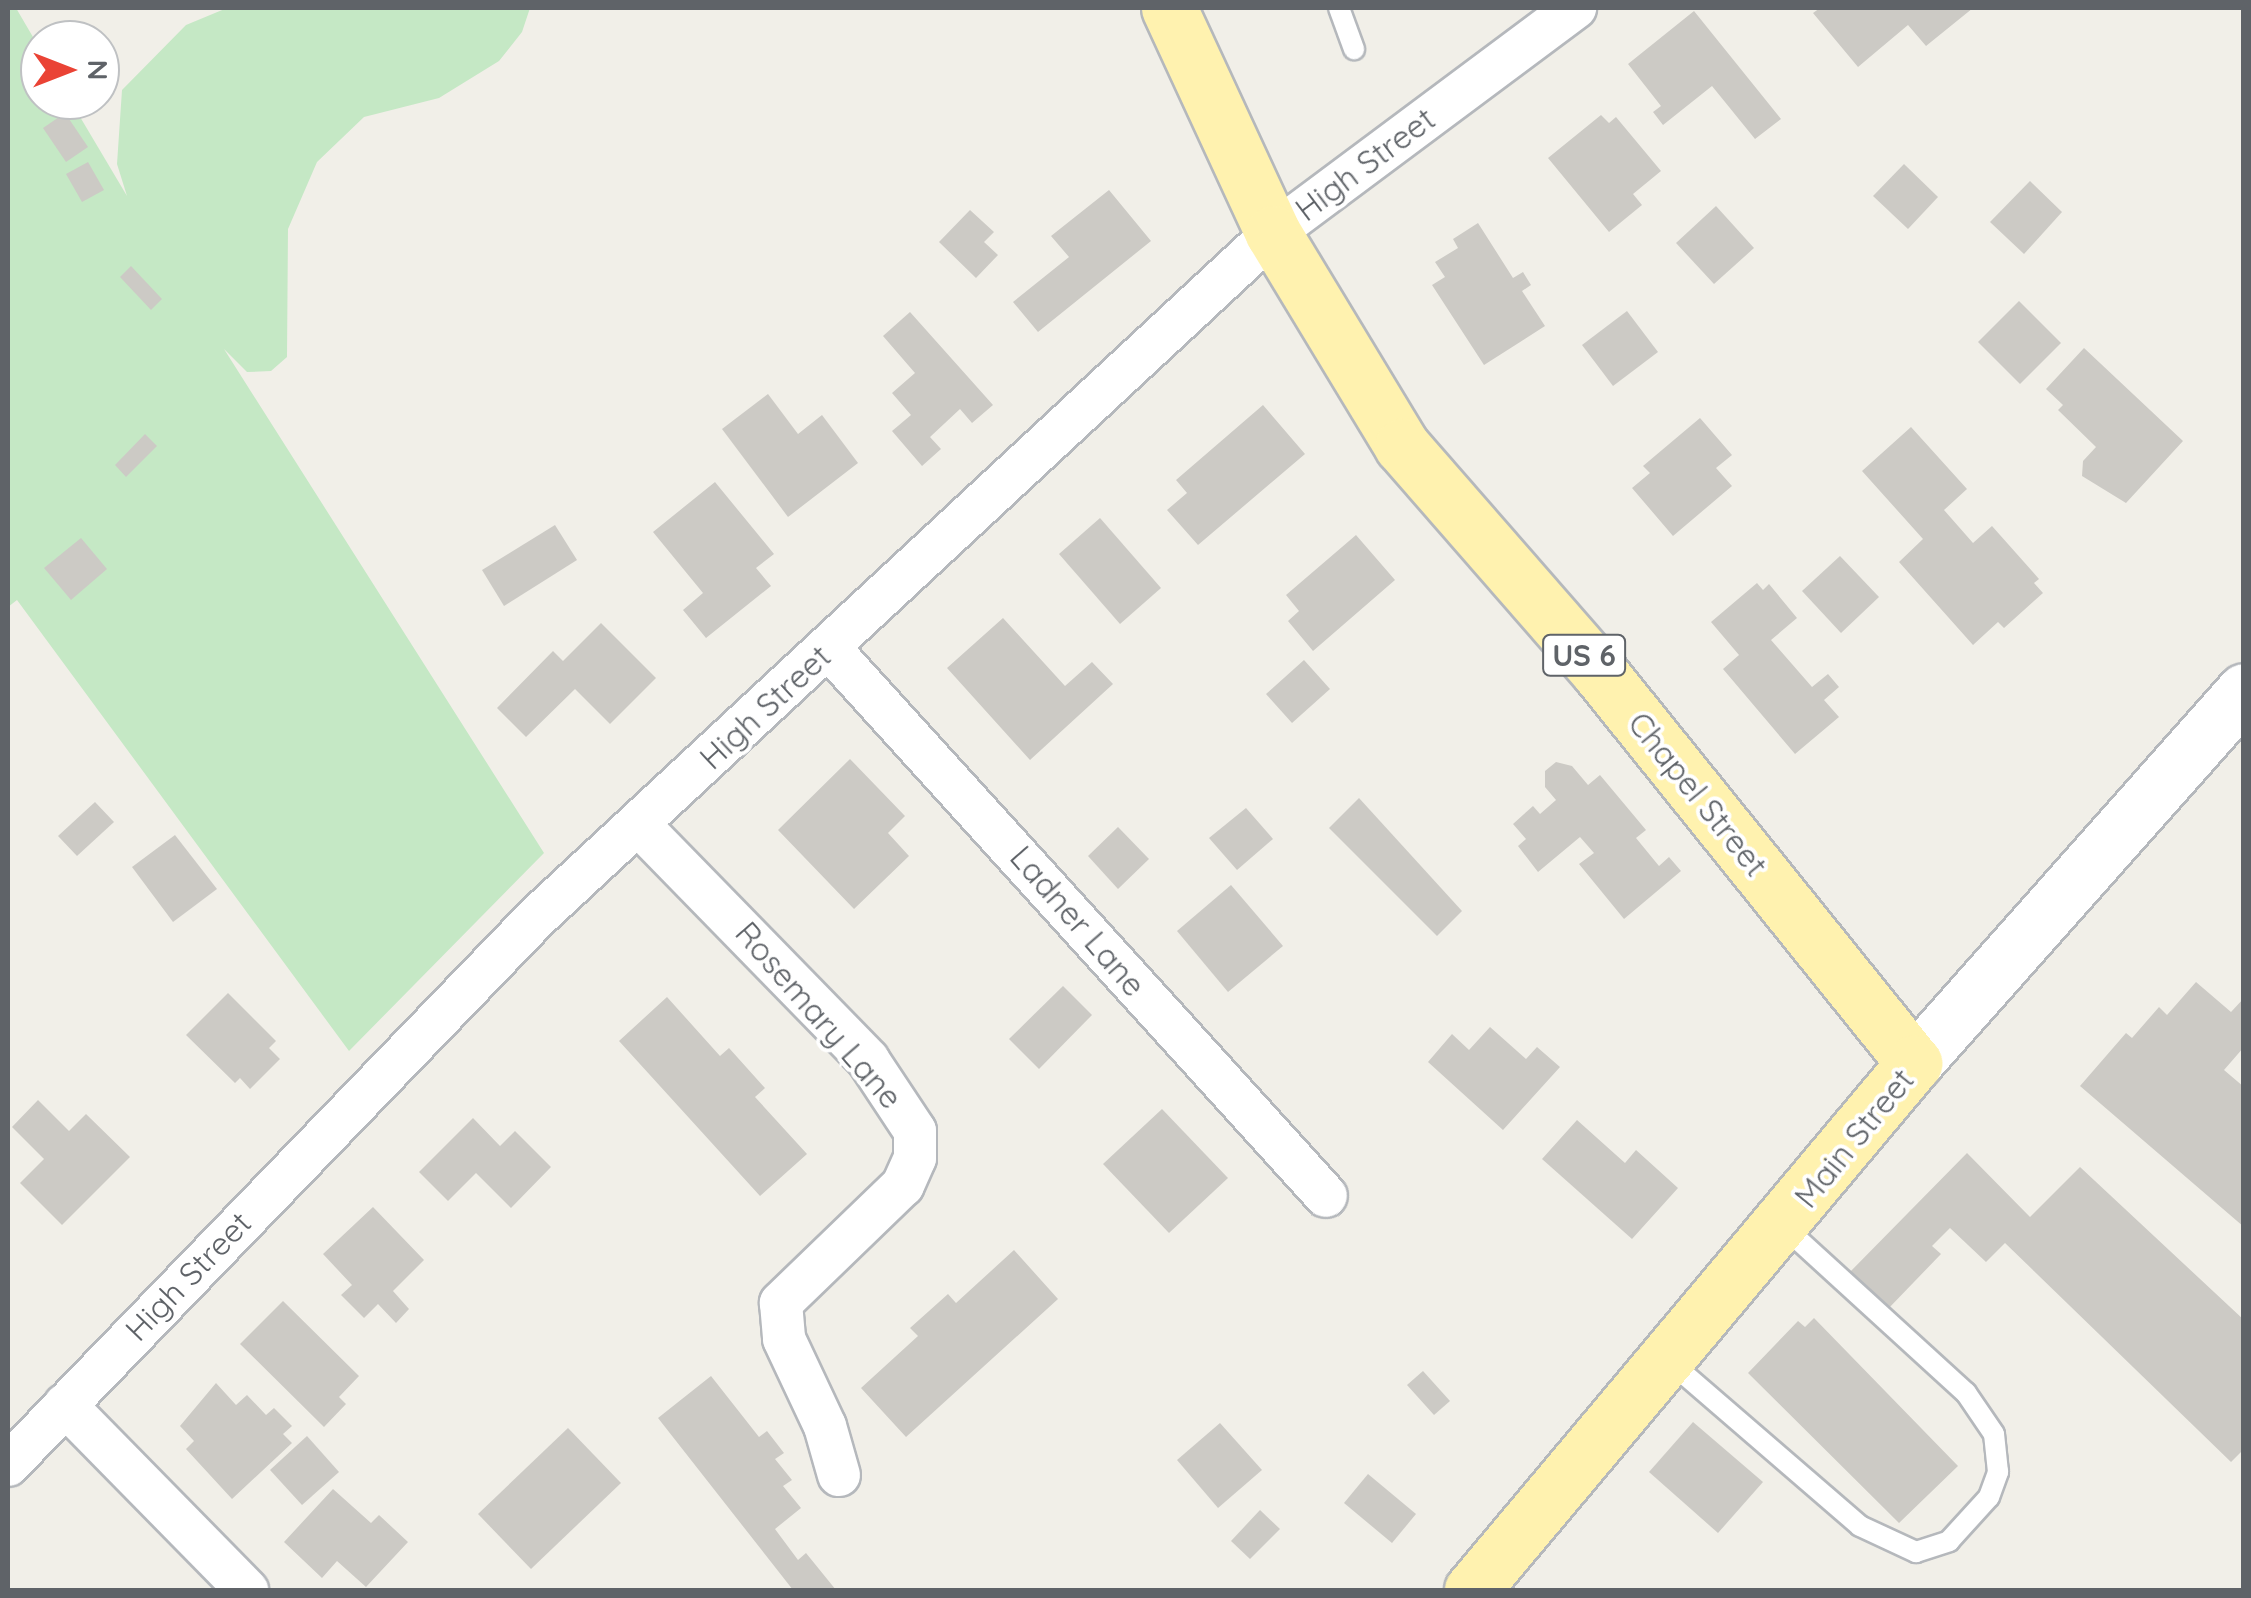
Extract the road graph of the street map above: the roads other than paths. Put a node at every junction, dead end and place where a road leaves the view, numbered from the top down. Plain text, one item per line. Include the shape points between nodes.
1 (1169, 8) edge
2 (1338, 8) edge
3 (1575, 8) edge
4 (1354, 50) dead end
5 (1274, 233) junction
6 (828, 647) junction
7 (2242, 695) edge
8 (640, 825) junction
9 (1914, 1063) junction
10 (1326, 1196) dead end
11 (1782, 1226) junction
12 (1670, 1361) junction
13 (65, 1405) junction
14 (8, 1465) edge
15 (838, 1475) dead end
16 (247, 1590) edge
17 (1472, 1590) edge

1 - 5 main road, US 6
2 - 4 lane
3 - 5 street, High Street
5 - 6 street, High Street
5 - 9 main road, Chapel Street / US 6 via 1402,446 1612,688
6 - 8 street, High Street
6 - 10 street, Ladner Lane
7 - 9 main road, Main Street
8 - 13 street, High Street via 537,916
8 - 15 street, Rosemary Lane via 868,1060 915,1131 915,1158 904,1184 781,1303 784,1338 825,1426
9 - 11 main road, Main Street
11 - 12 main road, Main Street
11 - 12 lane via 1966,1393 1994,1434 1998,1472 1989,1497 1949,1541 1916,1552 1860,1526
12 - 17 main road, Main Street
13 - 14 street, High Street
13 - 16 street

